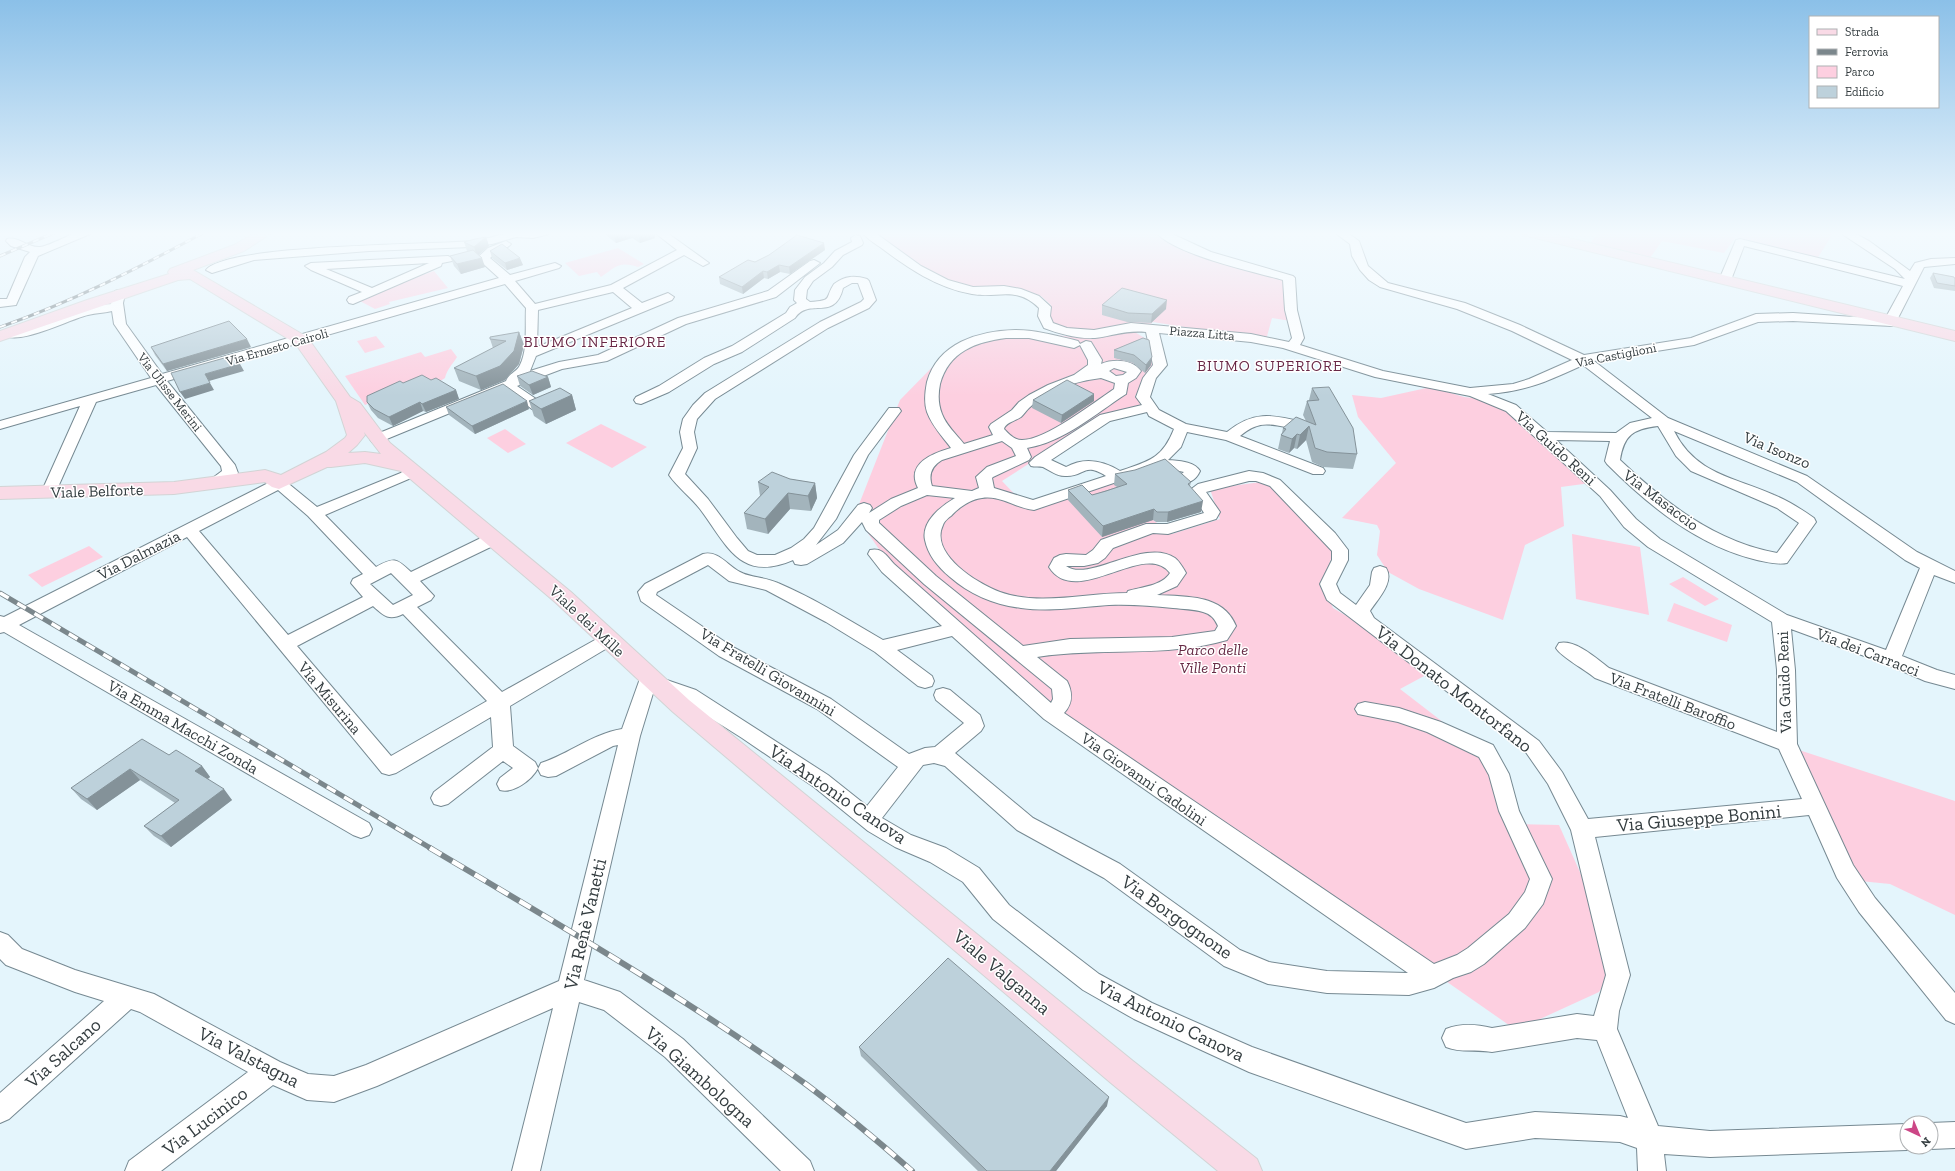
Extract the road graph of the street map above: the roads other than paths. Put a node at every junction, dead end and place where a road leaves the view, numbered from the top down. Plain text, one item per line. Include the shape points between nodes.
1 (18, 287) edge
2 (137, 287) edge
3 (148, 287) edge
4 (216, 287) edge
5 (359, 287) edge
6 (384, 287) edge
7 (485, 287) edge
8 (514, 287) edge
9 (617, 287) edge
10 (782, 287) edge
11 (803, 287) edge
12 (838, 287) edge
13 (865, 287) edge
14 (954, 287) edge
15 (1290, 287) edge
16 (1390, 287) edge
17 (1753, 287) edge
18 (1909, 287) edge
19 (614, 288) junction
20 (372, 292) junction
21 (668, 297) dead end
22 (119, 300) junction
23 (353, 300) dead end
24 (0, 303) edge
25 (804, 304) junction
26 (644, 306) junction
27 (532, 308) junction
28 (1891, 320) junction
29 (46, 322) junction
30 (1152, 329) junction
31 (5, 335) edge
32 (1955, 336) edge
33 (1251, 338) joint
34 (301, 340) junction
35 (1086, 345) junction
36 (1292, 347) junction
37 (530, 354) junction
38 (1582, 361) junction
39 (1077, 377) junction
40 (159, 380) junction
41 (508, 386) junction
42 (1470, 392) junction
43 (90, 399) junction
44 (641, 400) dead end
45 (537, 406) edge
46 (1150, 407) junction
47 (894, 410) dead end
48 (1663, 421) junction
49 (0, 425) edge
50 (1297, 425) edge
51 (1182, 427) junction
52 (1004, 436) junction
53 (1230, 436) junction
54 (1544, 436) junction
55 (1619, 437) junction
56 (1018, 445) junction
57 (377, 446) junction
58 (960, 449) junction
59 (331, 455) junction
60 (1160, 460) junction
61 (316, 465) junction
62 (1318, 471) dead end
63 (413, 472) junction
64 (250, 475) junction
65 (1118, 477) junction
66 (1183, 479) edge
67 (218, 480) junction
68 (279, 483) junction
69 (194, 486) junction
70 (928, 490) junction
71 (0, 493) edge
72 (49, 493) junction
73 (977, 494) junction
74 (864, 508) dead end
75 (315, 514) junction
76 (189, 529) junction
77 (493, 539) junction
78 (876, 554) dead end
79 (1929, 566) junction
80 (1380, 572) dead end
81 (374, 575) junction
82 (1955, 577) edge
83 (409, 580) junction
84 (755, 581) junction
85 (375, 598) junction
86 (1121, 600) junction
87 (406, 606) junction
88 (1781, 619) junction
89 (1367, 622) junction
90 (2, 624) edge
91 (955, 629) junction
92 (608, 640) junction
93 (285, 644) junction
94 (881, 647) junction
95 (1564, 648) dead end
96 (1020, 653) junction
97 (1892, 659) junction
98 (651, 680) junction
99 (925, 681) dead end
100 (1955, 682) edge
101 (943, 695) dead end
102 (500, 702) junction
103 (1365, 709) dead end
104 (1051, 714) junction
105 (630, 736) junction
106 (1787, 744) junction
107 (503, 750) junction
108 (939, 755) junction
109 (910, 765) junction
110 (548, 769) dead end
111 (760, 773) joint
112 (507, 784) dead end
113 (442, 798) dead end
114 (1815, 806) junction
115 (868, 820) junction
116 (362, 829) dead end
117 (1582, 829) junction
118 (0, 943) edge
119 (1440, 973) junction
120 (570, 988) junction
121 (126, 997) junction
122 (1955, 1012) edge
123 (1605, 1029) junction
124 (1455, 1038) dead end
125 (271, 1071) junction
126 (0, 1110) edge
127 (1955, 1135) edge
128 (1939, 1136) edge
129 (1899, 1137) edge
130 (1650, 1139) junction
131 (139, 1171) edge
132 (526, 1171) edge
133 (800, 1171) edge
134 (1245, 1171) edge
135 (1652, 1171) edge

1 - 24 street via 12,302
2 - 29 main road via 89,302
3 - 22 main road
4 - 34 main road
5 - 20 street
6 - 20 street
7 - 34 street, Via Ernesto Cairoli
8 - 27 street
9 - 19 street
10 - 41 street via 772,294 682,321 602,358 545,370
11 - 25 street via 800,300
12 - 25 street via 835,298 829,303 807,306
13 - 47 street via 870,300 865,305 824,325 710,396 696,408 686,424 690,448 677,475 706,506 734,545 748,558 769,562 787,557 811,543 831,517 858,459
14 - 30 street, Piazza Litta via 975,291 1021,292 1038,299 1045,307 1044,316 1048,324 1065,332 1094,334 1131,326
15 - 36 street via 1291,310 1298,338
16 - 38 street, Via Isonzo via 1461,306 1516,328
17 - 28 main road
18 - 28 street
19 - 26 street
19 - 27 street
20 - 23 street
21 - 26 street
22 - 29 main road
22 - 40 street, Via Ulisse Merini via 120,324
25 - 44 street via 794,310 792,315 737,349 710,361
26 - 37 street
27 - 37 street
28 - 32 main road
28 - 38 street, Via Castiglioni via 1888,323 1793,317 1756,318 1694,341
29 - 31 main road
30 - 33 street, Piazza Litta
30 - 35 street via 1141,335
30 - 46 street via 1160,365 1150,378 1143,397
33 - 36 street, Via Castiglioni
34 - 40 street, Via Ernesto Cairoli
34 - 57 main road via 344,401 355,429
35 - 39 street via 1095,360 1094,367
35 - 58 street via 1034,335 1014,334 980,340 950,353 934,380 931,395 937,419
36 - 42 street, Via Castiglioni via 1380,374
37 - 41 street via 526,368
38 - 42 street, Via Castiglioni via 1523,386
38 - 48 street, Via Isonzo via 1595,368
39 - 52 street via 1024,405 1018,412 1000,422 996,427 997,431
39 - 56 street via 1103,374 1112,379 1122,380 1120,391 1038,442
40 - 43 street, Via Ernesto Cairoli
40 - 67 street, Via Ulisse Merini via 228,465 230,473
41 - 45 street
41 - 57 street
42 - 54 street, Via Guido Reni via 1511,408
43 - 49 street, Via Ernesto Cairoli
43 - 72 street
46 - 51 street via 1154,413
46 - 65 street via 1105,418 1038,461 1067,472 1090,465 1104,468
48 - 55 street via 1641,423
48 - 55 street, Via Masaccio via 1667,434 1696,468 1790,508 1808,522 1780,559 1728,545 1698,530 1634,483 1612,461
48 - 79 street, Via Isonzo via 1802,479
50 - 53 street via 1262,419 1245,424
51 - 53 street
51 - 60 street via 1174,446
52 - 56 street
52 - 58 street
53 - 62 street
54 - 55 street
54 - 88 street, Via Guido Reni via 1605,493 1630,523 1654,543
56 - 73 street via 1024,457 987,472 984,477 987,488
57 - 59 main road via 347,447
57 - 61 main road via 356,457
57 - 63 main road, Viale dei Mille
58 - 70 street via 928,463 923,482
59 - 61 main road
59 - 64 main road
60 - 65 street
60 - 66 street via 1165,465 1186,467 1193,471
61 - 68 main road
63 - 75 street
63 - 77 main road, Viale dei Mille
64 - 67 main road, Viale Belforte
64 - 68 main road via 269,476
64 - 69 main road, Viale Belforte
65 - 73 street via 1034,505 1005,495
67 - 69 main road, Viale Belforte
68 - 75 street
68 - 76 street, Via Dalmazia
69 - 72 main road, Viale Belforte
70 - 73 street
70 - 96 street via 881,511 872,518 872,526 930,580
71 - 72 main road, Viale Belforte
73 - 86 street via 961,500 943,514 934,524 931,534 934,549 947,566 963,578 986,592 1007,600 1046,603
74 - 84 street via 848,531 834,542
75 - 81 street
76 - 90 street, Via Dalmazia
76 - 93 street, Via Misurina
77 - 83 street
77 - 92 main road, Viale dei Mille via 563,597
78 - 91 street, Via Giovanni Cadolini
79 - 82 street, Via Isonzo
79 - 97 street
80 - 89 street, Via Donato Montorfano via 1378,586 1361,611
81 - 83 street via 394,565
81 - 85 street via 358,582
83 - 87 street via 425,596
84 - 94 street via 785,592
84 - 109 street, Via Fratelli Giovannini via 735,577 709,558 651,588 647,596 724,650 824,704
85 - 87 street via 391,613
85 - 93 street
86 - 89 street via 1171,585 1178,573 1166,560 1157,558 1138,560 1078,577 1061,573 1057,567 1066,559 1084,561 1092,558 1099,554 1106,544 1152,528 1168,529 1210,516 1210,507 1198,495 1198,490 1258,476 1275,483 1340,550 1340,560 1328,584 1333,596
86 - 96 street via 1206,606 1223,615 1227,626 1221,636 1204,641 1086,644
87 - 102 street
88 - 97 street, Via dei Carracci
88 - 106 street, Via Guido Reni via 1786,670
89 - 117 street, Via Donato Montorfano via 1532,746 1555,778
90 - 116 street, Via Emma Macchi Zonda
91 - 94 street
91 - 104 street, Via Giovanni Cadolini
92 - 98 main road, Viale dei Mille
92 - 102 street, Via Misurina
93 - 102 street, Via Misurina via 389,767
94 - 99 street
95 - 106 street, Via Fratelli Baroffio via 1602,673
96 - 104 street via 1060,686 1064,696 1060,706
97 - 100 street, Via dei Carracci via 1932,676
98 - 105 street, Via Renè Vanetti
98 - 111 main road, Viale dei Mille
98 - 115 street, Via Antonio Canova via 689,695 821,781
101 - 108 street via 972,720 974,726
102 - 107 street
103 - 119 street, Via Borgognone via 1399,715 1434,727 1486,751 1499,774 1509,811 1541,879 1535,898 1517,921 1476,956
104 - 119 street, Via Giovanni Cadolini
105 - 110 street via 614,737 556,768
105 - 120 street, Via Renè Vanetti
106 - 114 street, Via Guido Reni
107 - 112 street via 528,768
107 - 113 street
108 - 109 street via 926,754
108 - 119 street, Via Borgognone via 952,760 1025,824 1112,871 1232,958 1268,973 1327,982 1409,984
109 - 115 street
111 - 134 main road, Viale Valganna
114 - 117 street, Via Giuseppe Bonini
114 - 122 street, Via Guido Reni via 1845,871 1867,905
115 - 130 street, Via Antonio Canova via 903,841 938,855 971,875 1001,912 1091,982 1143,1012 1249,1059 1466,1136 1534,1125 1620,1129
117 - 123 street, Via Donato Montorfano via 1618,975 1607,1011
118 - 121 street, Via Valstagna via 14,957 75,981
120 - 125 street, Via Valstagna via 368,1077 334,1089 307,1087
120 - 132 street, Via Renè Vanetti
120 - 133 street, Via Giambologna via 611,1000 674,1048
121 - 125 street, Via Valstagna via 145,1002
121 - 126 street, Via Salcano
123 - 124 street via 1577,1026 1492,1040 1478,1037
123 - 130 street, Via Donato Montorfano
125 - 131 street, Via Lucinico
127 - 128 street
129 - 130 street, Via Antonio Canova via 1710,1144
130 - 135 street, Via Donato Montorfano

